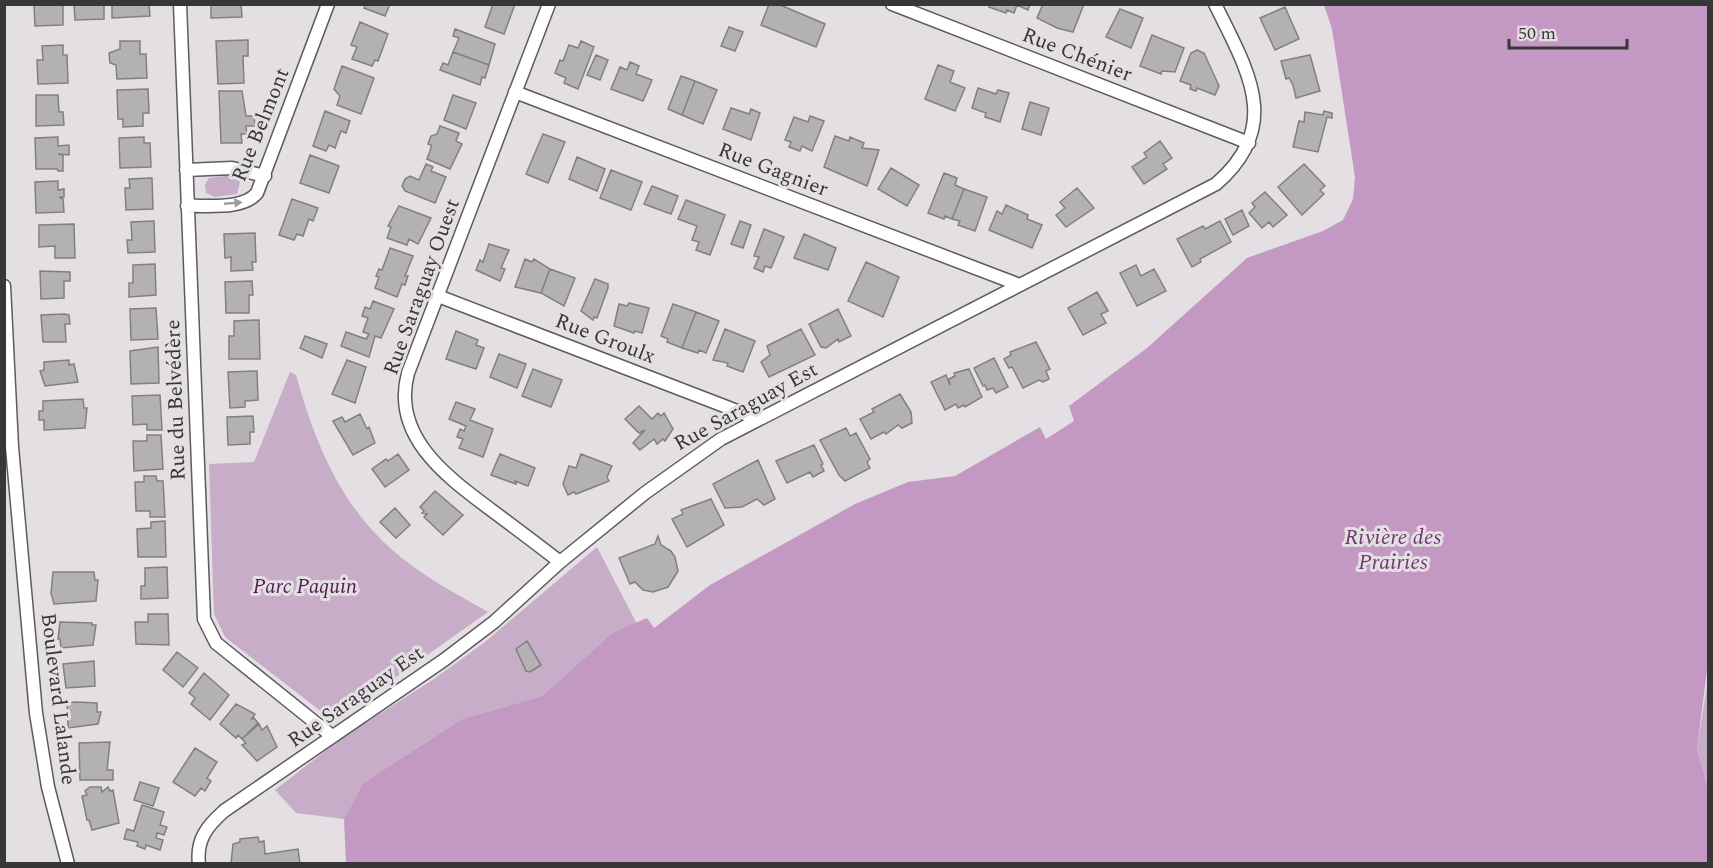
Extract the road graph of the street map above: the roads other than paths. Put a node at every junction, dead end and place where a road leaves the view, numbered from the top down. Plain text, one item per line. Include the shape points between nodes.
1 (180, 4) edge
2 (328, 4) edge
3 (549, 4) edge
4 (892, 4) edge
5 (1215, 4) edge
6 (515, 92) junction
7 (1249, 143) junction
8 (186, 170) junction
9 (265, 176) junction
10 (187, 206) junction
11 (1017, 284) junction
12 (4, 286) edge
13 (438, 296) junction
14 (758, 419) junction
15 (560, 562) junction
16 (332, 736) junction
17 (68, 864) edge
18 (199, 864) edge

1 - 8 street, Rue du Belvédère
2 - 9 street, Rue Belmont
3 - 6 street, Rue Saraguay Ouest
4 - 7 street, Rue Chénier
5 - 7 street, Rue Saraguay Est via 1253,90 1255,115
6 - 11 street, Rue Gagnier
6 - 13 street, Rue Saraguay Ouest
7 - 11 street, Rue Saraguay Est via 1229,172 1216,183
8 - 9 street via 232,168
8 - 10 street, Rue du Belvédère
10 -> 9 street, Rue Belmont via 248,201
10 - 16 street, Rue du Belvédère via 202,602 207,628 223,649
11 - 14 street, Rue Saraguay Est
12 - 17 street, Boulevard Lalande via 12,447 36,713 48,787
13 - 14 street, Rue Groulx
13 - 15 street, Rue Saraguay Ouest via 405,386 406,415 412,431 435,464 454,482
14 - 15 street, Rue Saraguay Est via 678,467
15 - 16 street, Rue Saraguay Est via 494,622
16 - 18 street, Rue Saraguay Est via 212,822 200,839

